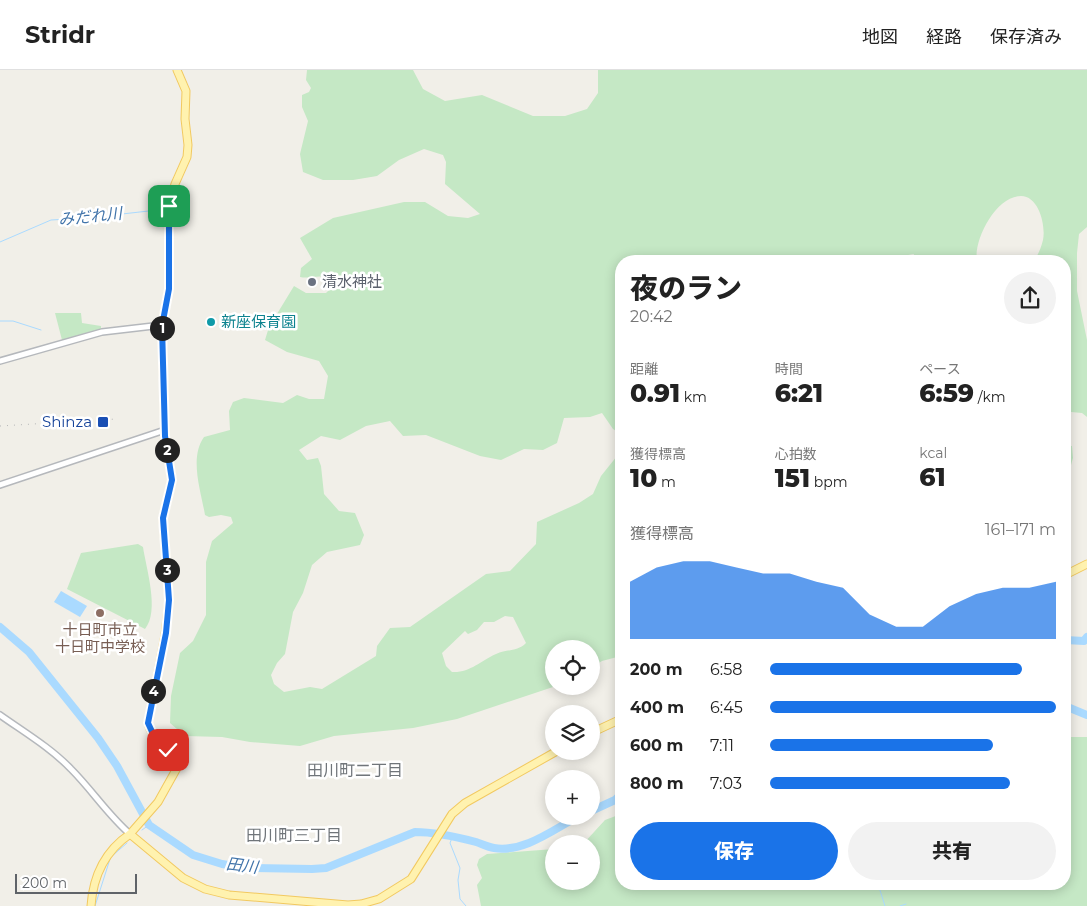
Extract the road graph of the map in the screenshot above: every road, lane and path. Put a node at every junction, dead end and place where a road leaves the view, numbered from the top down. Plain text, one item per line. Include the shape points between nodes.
1 (177, 70) edge
2 (162, 326) junction
3 (0, 362) edge
4 (165, 430) junction
5 (0, 484) edge
6 (1087, 564) edge
7 (1071, 572) edge
8 (0, 715) edge
9 (615, 722) edge
10 (600, 729) edge
11 (545, 758) edge
12 (130, 834) junction
13 (91, 906) edge

1 - 2 main road via 186,91 188,145 187,157 174,184 169,206 169,289
2 - 3 street via 102,332
2 - 4 main road
4 - 5 street
4 - 12 main road via 172,480 163,518 169,606 148,723 154,736 172,754 177,768 158,802
6 - 7 main road
8 - 12 street via 69,767
9 - 10 main road
11 - 12 main road via 465,803 452,814 411,879 379,899 361,904 229,895 205,889 183,878
12 - 13 main road via 103,862 96,878

